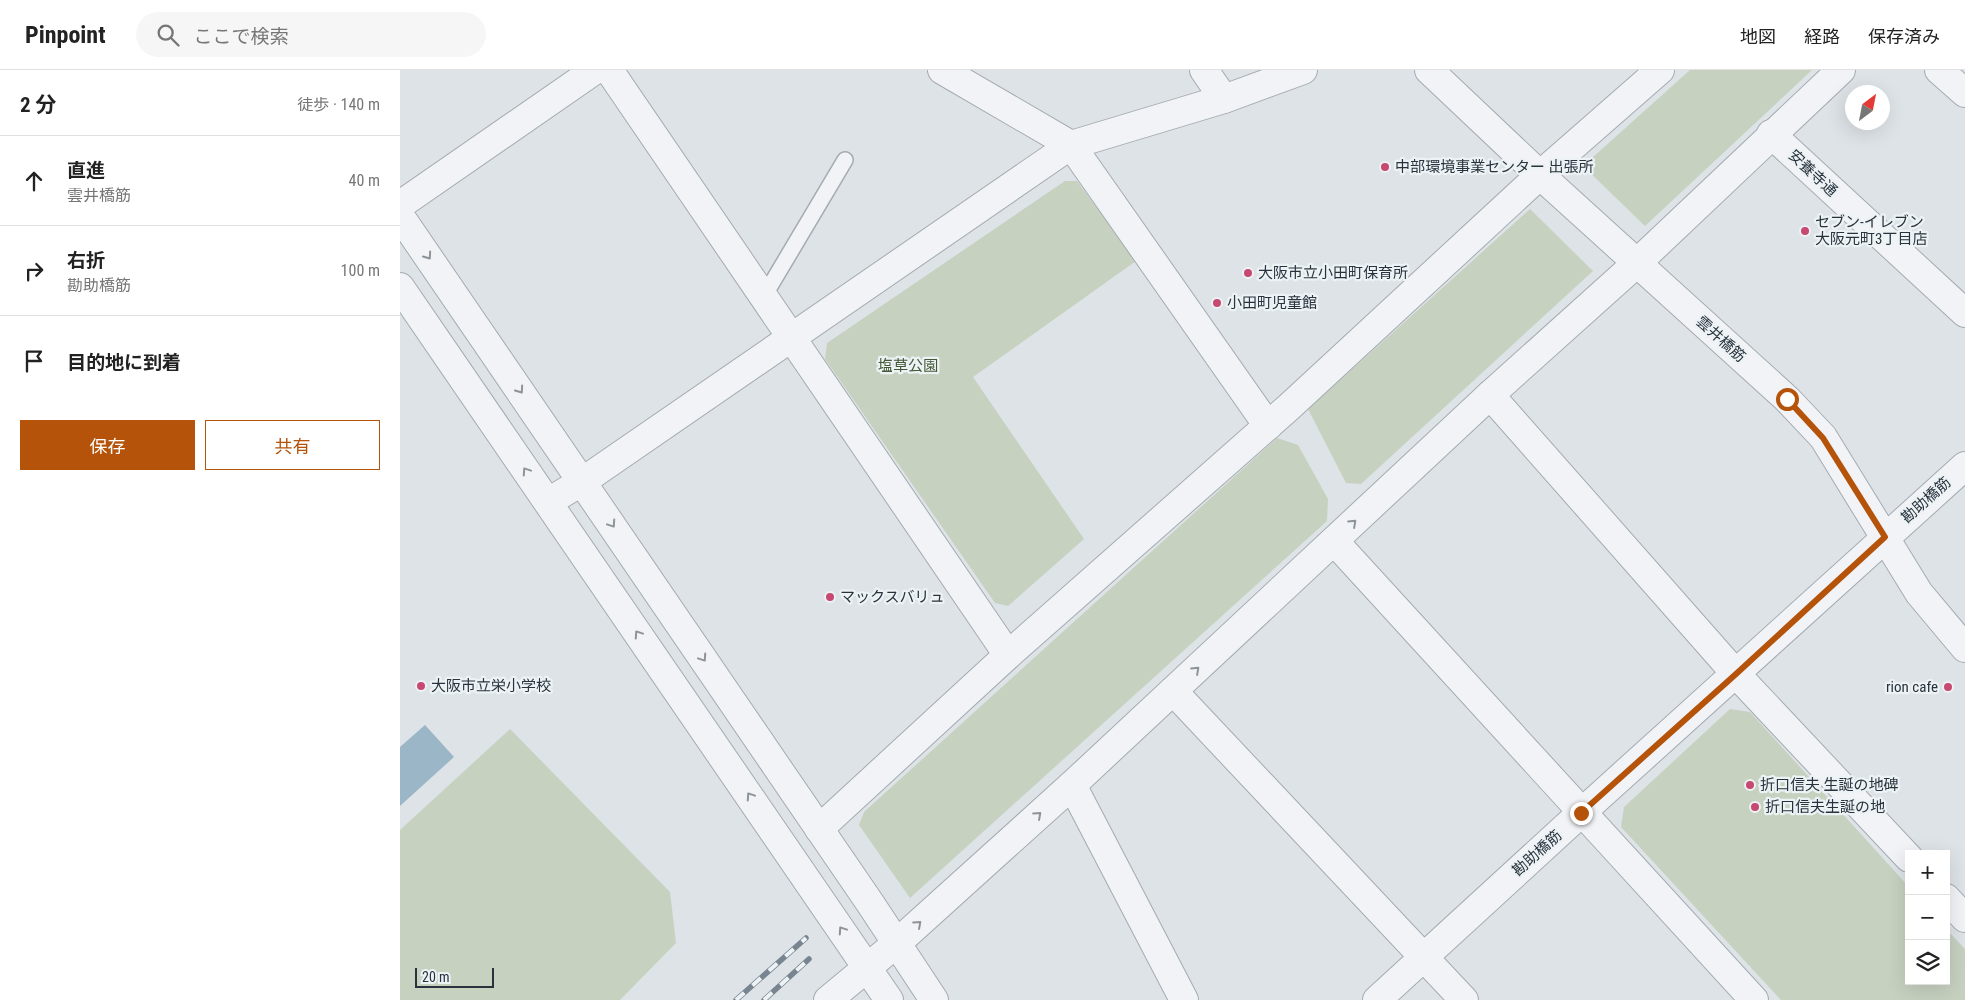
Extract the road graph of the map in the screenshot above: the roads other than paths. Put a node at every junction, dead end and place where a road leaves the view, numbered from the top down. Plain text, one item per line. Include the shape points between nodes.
1 (595, 70) edge
2 (609, 70) edge
3 (942, 70) edge
4 (1204, 70) edge
5 (1303, 70) edge
6 (1429, 70) edge
7 (1660, 70) edge
8 (1841, 70) edge
9 (1939, 70) edge
10 (1965, 93) edge
11 (1224, 99) junction
12 (1771, 134) junction
13 (1072, 146) junction
14 (845, 160) dead end
15 (1540, 175) junction
16 (400, 205) edge
17 (400, 216) edge
18 (1638, 262) junction
19 (400, 287) edge
20 (763, 298) junction
21 (1965, 313) edge
22 (791, 339) junction
23 (1490, 395) junction
24 (1268, 426) junction
25 (1965, 466) edge
26 (582, 481) junction
27 (548, 502) junction
28 (1885, 537) junction
29 (1334, 541) junction
30 (1965, 648) edge
31 (1008, 655) junction
32 (1736, 674) junction
33 (1173, 691) junction
34 (1072, 785) junction
35 (1581, 813) junction
36 (820, 829) junction
37 (1905, 854) edge
38 (1950, 902) edge
39 (1965, 918) edge
40 (897, 943) junction
41 (1424, 956) junction
42 (867, 966) junction
43 (828, 1000) edge
44 (889, 1000) edge
45 (934, 1000) edge
46 (1184, 1000) edge
47 (1378, 1000) edge
48 (1464, 1000) edge
49 (1754, 1000) edge

1 - 16 street
2 - 20 street
3 - 13 street
4 - 11 street
5 - 11 street
6 - 15 street, 雲井橋筋
7 - 15 street
8 - 12 street
9 - 10 street
11 - 13 street
12 - 18 street
12 - 21 street, 安養寺通
13 - 22 street
13 - 24 street
14 - 20 lane
15 - 18 street, 雲井橋筋
15 - 24 street
17 -> 26 street
18 - 23 street
18 - 28 street, 雲井橋筋 via 1787,399 1823,438
27 -> 19 street
20 - 22 street
22 - 26 street
22 - 31 street
29 -> 23 street
23 - 32 street
24 - 31 street
25 - 28 street, 勘助橋筋
26 - 27 street
26 -> 36 street
42 -> 27 street
28 - 30 street, 雲井橋筋 via 1919,593
28 - 32 street, 勘助橋筋
33 -> 29 street
29 - 35 street
31 - 36 street
32 - 35 street, 勘助橋筋
32 - 37 street
33 - 34 street
33 - 41 street
40 -> 34 street
34 - 46 street
35 - 41 street, 勘助橋筋
35 - 49 street
36 - 40 street
38 - 39 street
40 - 42 street
40 - 45 street
41 - 47 street, 勘助橋筋
41 - 48 street
42 - 43 street
42 - 44 street

